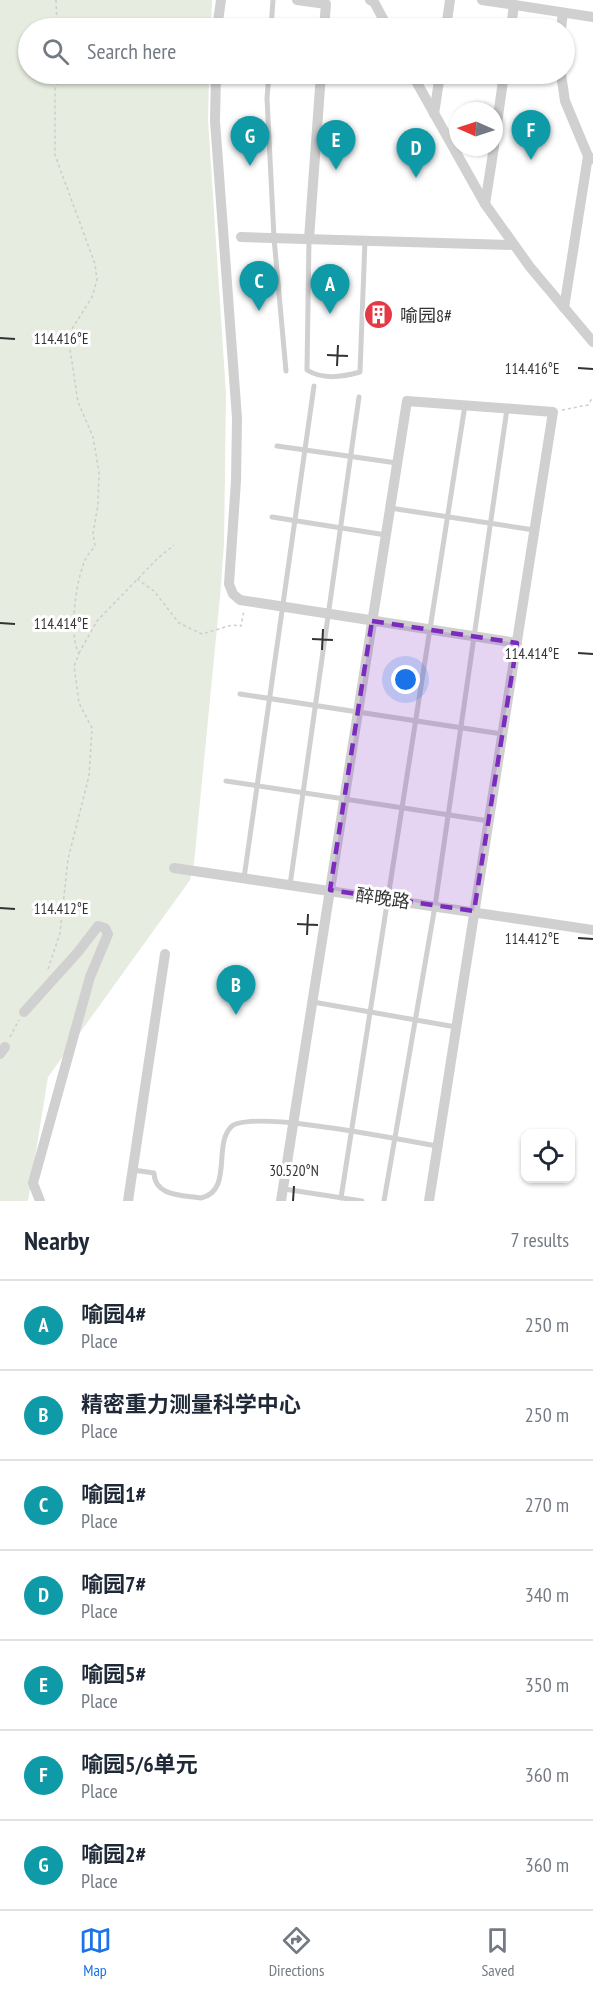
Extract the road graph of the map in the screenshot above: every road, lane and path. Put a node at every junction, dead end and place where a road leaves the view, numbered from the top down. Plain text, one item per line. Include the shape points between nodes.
1 (56, 0) edge
2 (221, 0) edge
3 (273, 0) edge
4 (297, 0) edge
5 (450, 0) edge
6 (482, 0) edge
7 (373, 1) edge
8 (514, 5) junction
9 (563, 13) junction
10 (593, 17) edge
11 (57, 18) edge
12 (218, 18) edge
13 (272, 18) edge
14 (325, 18) edge
15 (382, 18) edge
16 (447, 18) edge
17 (512, 18) edge
18 (562, 18) edge
19 (57, 84) edge
20 (216, 84) edge
21 (268, 84) edge
22 (320, 84) edge
23 (418, 84) edge
24 (438, 84) edge
25 (503, 84) edge
26 (562, 84) edge
27 (500, 102) edge
28 (434, 114) junction
29 (492, 156) edge
30 (591, 158) edge
31 (485, 204) junction
32 (241, 237) dead end
33 (274, 238) junction
34 (309, 239) junction
35 (365, 240) junction
36 (514, 245) junction
37 (564, 308) junction
38 (593, 342) edge
39 (286, 371) dead end
40 (314, 386) dead end
41 (359, 397) dead end
42 (593, 397) edge
43 (465, 405) junction
44 (507, 409) junction
45 (552, 412) junction
46 (277, 446) dead end
47 (305, 450) junction
48 (351, 457) junction
49 (397, 463) junction
50 (390, 508) junction
51 (272, 517) dead end
52 (448, 517) junction
53 (295, 520) junction
54 (490, 523) junction
55 (341, 527) junction
56 (534, 530) junction
57 (386, 535) junction
58 (174, 545) dead end
59 (137, 579) junction
60 (246, 601) junction
61 (283, 607) junction
62 (329, 614) junction
63 (372, 621) junction
64 (430, 630) junction
65 (474, 637) junction
66 (517, 643) junction
67 (79, 654) junction
68 (240, 694) dead end
69 (270, 698) junction
70 (316, 705) junction
71 (358, 712) junction
72 (416, 721) junction
73 (461, 728) junction
74 (502, 734) junction
75 (226, 781) dead end
76 (257, 785) junction
77 (303, 792) junction
78 (344, 799) junction
79 (403, 808) junction
80 (448, 815) junction
81 (489, 821) junction
82 (174, 868) dead end
83 (244, 878) junction
84 (290, 885) junction
85 (330, 891) junction
86 (388, 899) junction
87 (435, 906) junction
88 (474, 911) junction
89 (593, 930) edge
90 (165, 954) dead end
91 (47, 973) dead end
92 (313, 1002) junction
93 (24, 1012) joint
94 (370, 1012) junction
95 (415, 1020) junction
96 (456, 1027) junction
97 (3, 1051) edge
98 (294, 1122) junction
99 (351, 1132) junction
100 (394, 1139) junction
101 (438, 1146) junction
102 (133, 1170) junction
103 (283, 1189) junction
104 (341, 1198) junction
105 (40, 1201) edge
106 (128, 1201) edge
107 (281, 1201) edge
108 (362, 1201) edge
109 (384, 1201) edge
110 (429, 1201) edge

1 - 11 path
2 - 12 street
3 - 13 lane
4 - 14 street via 326,4
5 - 16 street
6 - 8 street
7 - 15 street
8 - 9 street
8 - 17 street
9 - 10 street
9 - 18 street
19 - 67 path via 56,155 95,264 97,280 92,297 72,329 70,349 78,402 93,437 99,472 95,546 86,558 76,594 74,624
20 - 60 street via 215,121 237,418 229,584 233,594
21 - 33 lane
22 - 34 street
23 - 28 street
24 - 28 street
25 - 27 street
26 - 30 street via 565,101
28 - 31 street
29 - 31 street
30 - 37 street
31 - 36 street
32 - 33 street
33 - 34 street
33 - 39 lane
34 - 35 street
34 - 35 lane via 306,370 316,376 344,377 360,372
35 - 36 street
36 - 37 street
37 - 38 street
40 - 47 lane
41 - 48 lane
42 - 45 path via 588,405
43 - 44 street
43 - 49 street via 407,401
43 - 52 lane
44 - 45 street
44 - 54 lane
45 - 56 street
46 - 47 lane
47 - 48 lane
47 - 53 lane
48 - 49 lane
48 - 55 lane
49 - 50 street
50 - 52 lane
50 - 57 street
51 - 53 lane
52 - 54 lane
52 - 64 lane
53 - 55 lane
53 - 61 lane
54 - 56 lane
54 - 65 lane
55 - 57 lane
55 - 62 lane
56 - 66 street
57 - 63 street
58 - 59 path
59 - 60 path via 154,591 179,622 202,634 241,626
59 - 67 path via 98,621
60 - 61 street
61 - 62 street
61 - 69 lane
62 - 63 street
62 - 70 lane
63 - 64 street
63 - 71 street
64 - 65 street
64 - 72 lane
65 - 66 street
65 - 73 lane
66 - 74 street
67 - 91 path via 74,666 79,703 92,728 89,776 68,859 60,933
68 - 69 lane
69 - 70 lane
69 - 76 lane
70 - 71 lane
70 - 77 lane
71 - 72 lane
71 - 78 street
72 - 73 lane
72 - 79 lane
73 - 74 lane
73 - 80 lane
74 - 81 street
75 - 76 lane
76 - 77 lane
76 - 83 lane
77 - 78 lane
77 - 84 lane
78 - 79 lane
78 - 85 street
79 - 80 lane
79 - 86 lane
80 - 81 lane
80 - 87 lane
81 - 88 street
82 - 83 street, 醉晚路
83 - 84 street, 醉晚路
84 - 85 street, 醉晚路
85 - 86 street, 醉晚路
85 - 92 street
86 - 87 street, 醉晚路
86 - 94 lane
87 - 88 street, 醉晚路
87 - 95 lane
88 - 89 street, 醉晚路
88 - 96 street
90 - 102 street
92 - 94 lane
92 - 98 street
93 - 97 path
93 - 105 street via 93,930 98,926 105,928 108,934 90,977 33,1183
94 - 95 lane
94 - 99 lane
95 - 96 lane
95 - 100 lane
96 - 101 street
98 - 99 lane
98 - 102 lane via 247,1121 230,1127 218,1184 212,1193 201,1198 166,1192 157,1185 154,1173
98 - 103 street
99 - 100 lane
99 - 104 lane
100 - 101 lane
100 - 109 lane
101 - 110 street
102 - 106 street
103 - 104 lane
103 - 107 street
104 - 108 lane

